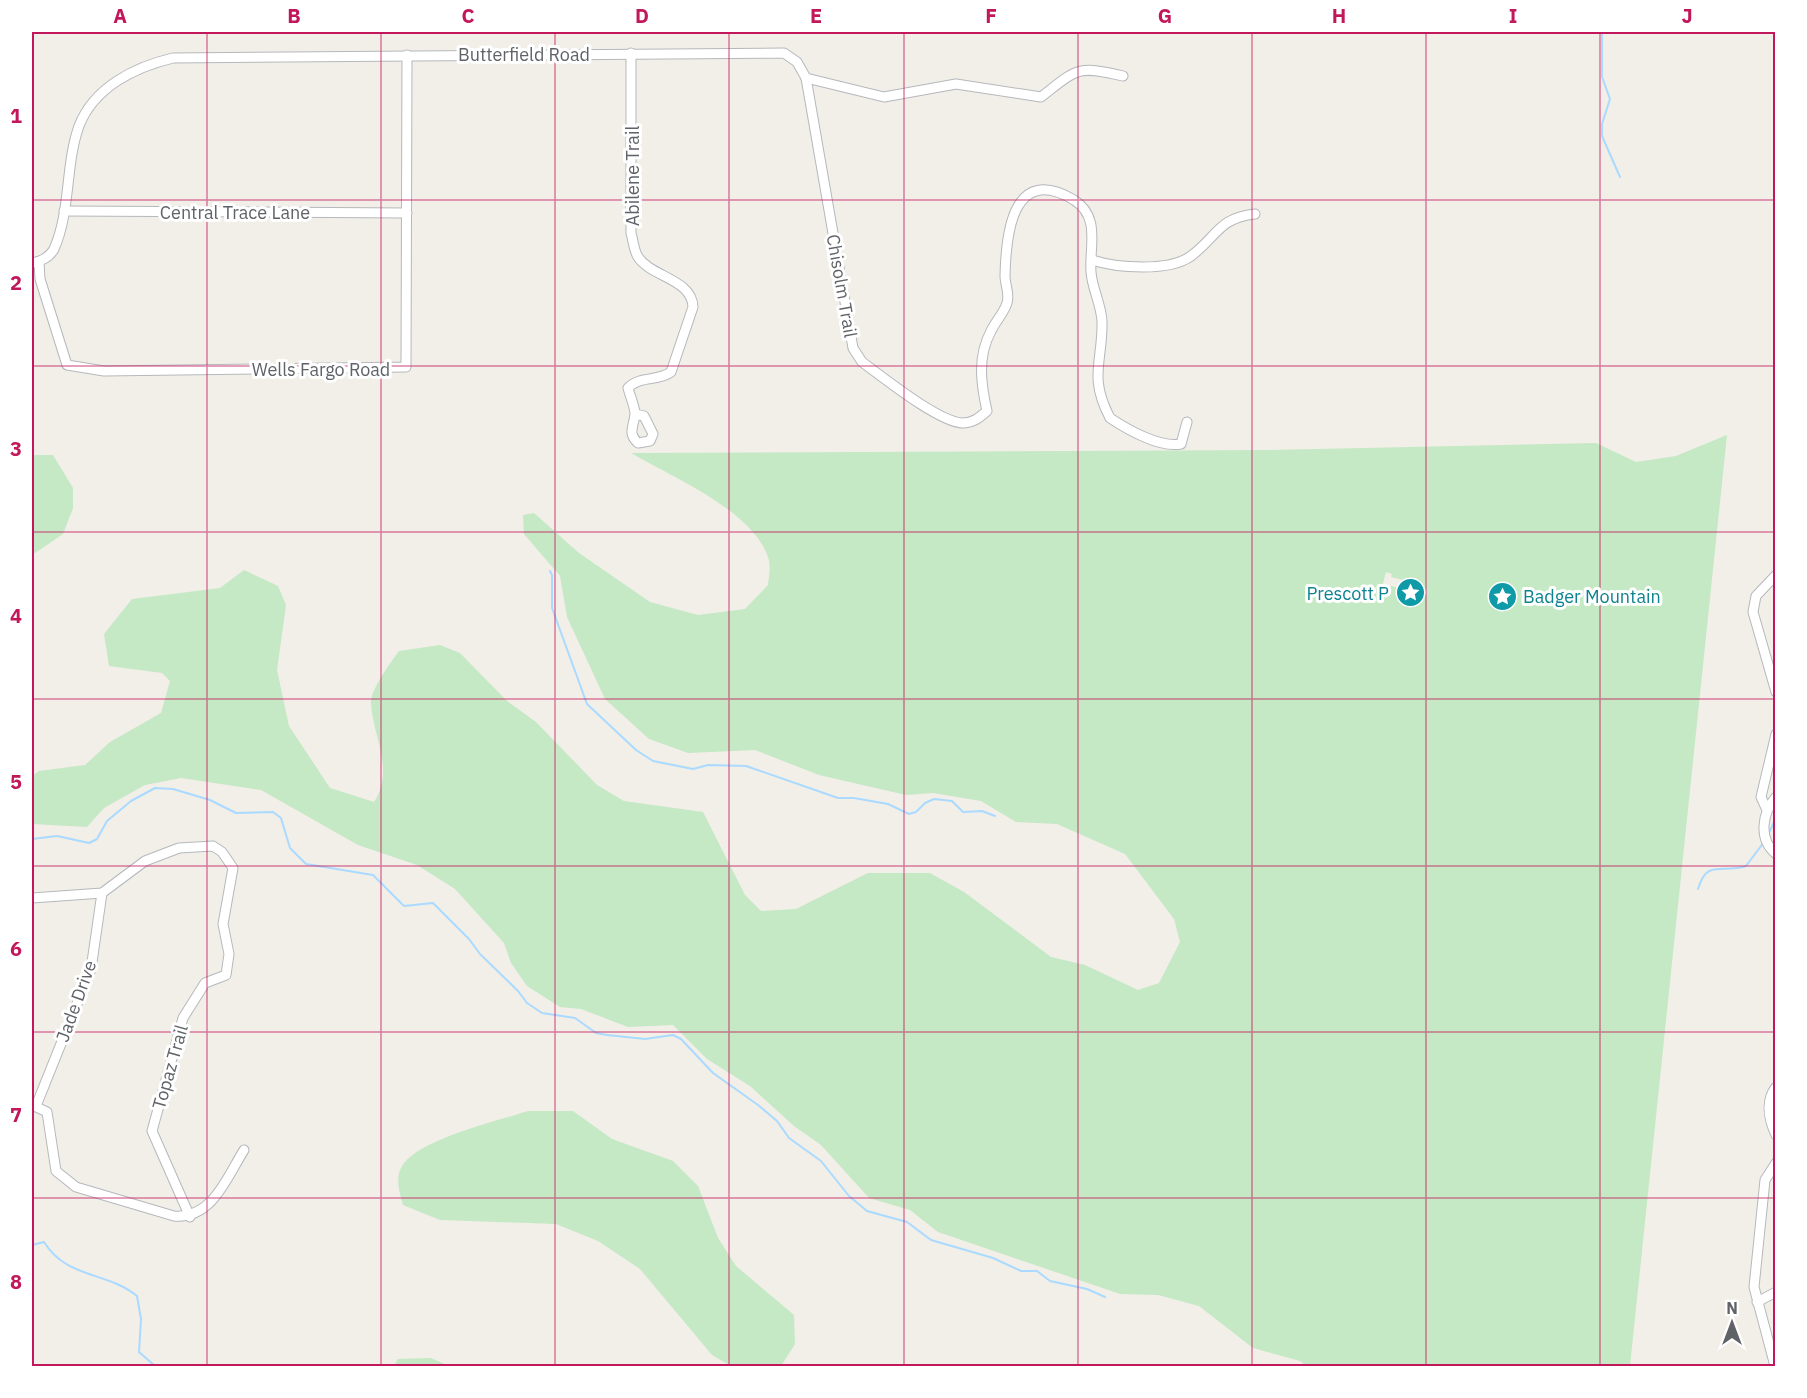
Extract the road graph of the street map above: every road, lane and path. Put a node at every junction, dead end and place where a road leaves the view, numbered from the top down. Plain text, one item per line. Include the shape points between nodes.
1 (631, 53) junction
2 (407, 55) junction
3 (1122, 76) dead end
4 (806, 78) junction
5 (63, 212) junction
6 (407, 213) junction
7 (1255, 214) dead end
8 (1092, 261) junction
9 (35, 263) edge
10 (40, 279) junction
11 (32, 287) edge
12 (635, 414) dead end
13 (1187, 422) dead end
14 (1776, 575) edge
15 (1776, 692) edge
16 (1776, 734) edge
17 (1776, 797) edge
18 (1766, 808) junction
19 (1776, 854) edge
20 (102, 893) junction
21 (32, 897) edge
22 (1776, 1087) edge
23 (34, 1105) edge
24 (1776, 1135) edge
25 (244, 1150) dead end
26 (1776, 1163) edge
27 (190, 1217) junction
28 (1776, 1292) edge
29 (1757, 1302) junction
30 (1775, 1366) edge

1 - 2 street, Butterfield Road
1 - 4 street, Butterfield Road via 784,52 797,62
1 - 12 street, Abilene Trail via 631,233 638,256 686,291 693,301 672,372 665,377 635,381 628,388
2 - 5 street, Butterfield Road via 172,58 134,70 107,87 79,125
2 - 6 street, Wells Fargo Road
3 - 4 street via 1097,70 1075,71 1041,97 956,84 878,96
4 - 8 street, Chisolm Trail via 853,348 862,362 898,388 944,417 962,423 976,421 987,411 980,376 989,333 1007,303 1005,279 1014,215 1029,191 1041,188 1075,201 1087,214 1093,230
5 - 6 street, Central Trace Lane
5 - 9 street, Butterfield Road via 53,250
6 - 10 street, Wells Fargo Road via 406,366 398,369 104,371 67,365
7 - 8 street via 1229,219 1190,257 1174,263 1122,266
8 - 13 street, Chisolm Trail via 1102,322 1098,390 1110,418 1172,446 1181,444
9 - 10 street, Wells Fargo Road
10 - 11 street
14 - 15 street via 1756,596 1753,612
16 - 18 street via 1761,797
17 - 18 street
18 - 19 street via 1764,831 1768,847
20 - 21 street
20 - 23 street, Jade Drive via 91,969
20 - 27 street, Topaz Trail via 145,861 179,848 213,846 233,868 224,924 229,954 226,975 205,983 183,1018 152,1131
22 - 24 street via 1768,1114
23 - 27 street via 47,1112 56,1171 76,1187 174,1216
25 - 27 street via 210,1204
26 - 29 street via 1765,1180 1754,1287
28 - 29 street
29 - 30 street

